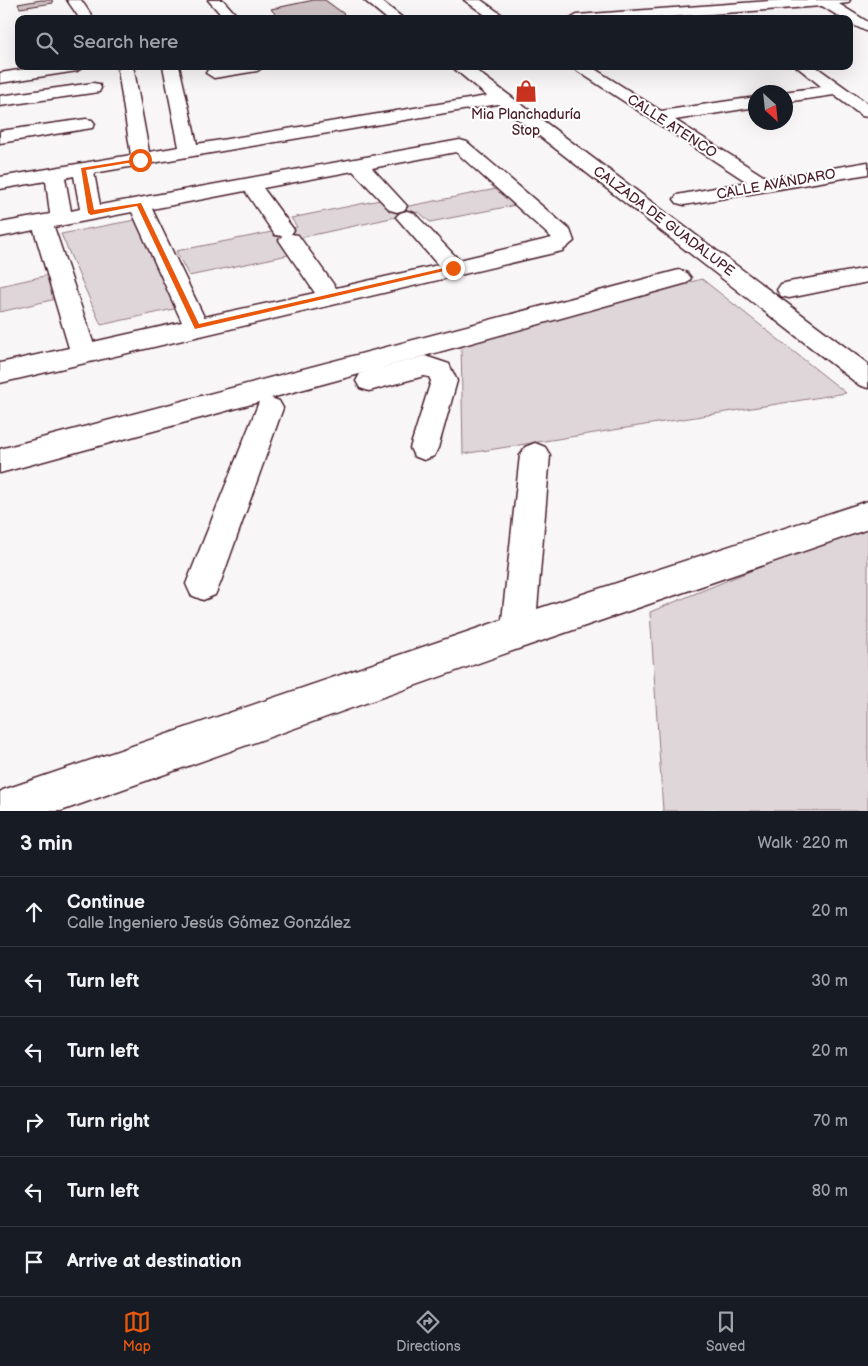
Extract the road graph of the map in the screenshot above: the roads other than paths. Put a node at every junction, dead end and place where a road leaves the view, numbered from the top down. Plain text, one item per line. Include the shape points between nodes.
1 (74, 0) edge
2 (215, 0) edge
3 (371, 0) edge
4 (471, 0) edge
5 (843, 0) edge
6 (823, 1) edge
7 (716, 4) edge
8 (83, 15) edge
9 (229, 15) edge
10 (392, 15) edge
11 (495, 15) edge
12 (614, 15) edge
13 (733, 15) edge
14 (846, 15) edge
15 (853, 19) edge
16 (868, 28) edge
17 (51, 70) edge
18 (126, 70) dead end
19 (172, 70) edge
20 (228, 70) edge
21 (464, 70) edge
22 (584, 70) edge
23 (809, 70) edge
24 (214, 72) dead end
25 (0, 78) edge
26 (93, 88) dead end
27 (836, 90) junction
28 (793, 96) edge
29 (500, 99) junction
30 (0, 100) edge
31 (748, 103) edge
32 (868, 112) edge
33 (658, 117) junction
34 (86, 124) dead end
35 (0, 137) edge
36 (190, 151) junction
37 (140, 160) junction
38 (357, 164) junction
39 (868, 168) edge
40 (83, 169) junction
41 (55, 174) junction
42 (0, 183) edge
43 (250, 184) junction
44 (766, 186) junction
45 (684, 199) dead end
46 (139, 204) junction
47 (91, 213) junction
48 (51, 220) junction
49 (0, 230) edge
50 (453, 268) junction
51 (868, 275) edge
52 (679, 278) dead end
53 (789, 290) dead end
54 (330, 297) junction
55 (197, 328) junction
56 (84, 354) junction
57 (0, 373) edge
58 (868, 378) edge
59 (269, 408) junction
60 (424, 448) dead end
61 (535, 455) dead end
62 (0, 461) edge
63 (0, 480) edge
64 (868, 515) edge
65 (203, 584) dead end
66 (518, 632) junction
67 (3, 811) edge

1 - 8 street
2 - 9 street
3 - 10 street
4 - 11 street
5 - 6 street
6 - 7 street
6 - 14 street
7 - 12 street
7 - 13 street
15 - 16 street
17 - 25 street
18 - 37 street
19 - 36 street
20 - 24 street
21 - 29 street, CALZADA DE GUADALUPE
22 - 33 street, CALLE ATENCO
23 - 27 street
26 - 30 street
27 - 28 street
27 - 32 street
29 - 36 street
29 - 58 street, CALZADA DE GUADALUPE via 640,202
31 - 33 street
33 - 44 street, CALLE ATENCO
34 - 35 street
36 - 37 street
37 - 40 street
38 - 43 street
38 - 50 street
38 - 50 street via 460,146 562,235 563,241 554,246
39 - 44 street, CALLE AVÁNDARO
40 - 41 street
40 - 47 street
41 - 42 street
41 - 48 street
43 - 46 street
43 - 54 street
44 - 45 street, CALLE AVÁNDARO
46 - 47 street
46 - 55 street
47 - 48 street
48 - 49 street
48 - 56 street
50 - 54 street
51 - 53 street
52 - 62 street
54 - 55 street
55 - 56 street
56 - 57 street
59 - 60 street via 426,366 434,368 440,371 444,381
59 - 63 street
59 - 65 street
61 - 66 street
64 - 66 street
66 - 67 street

